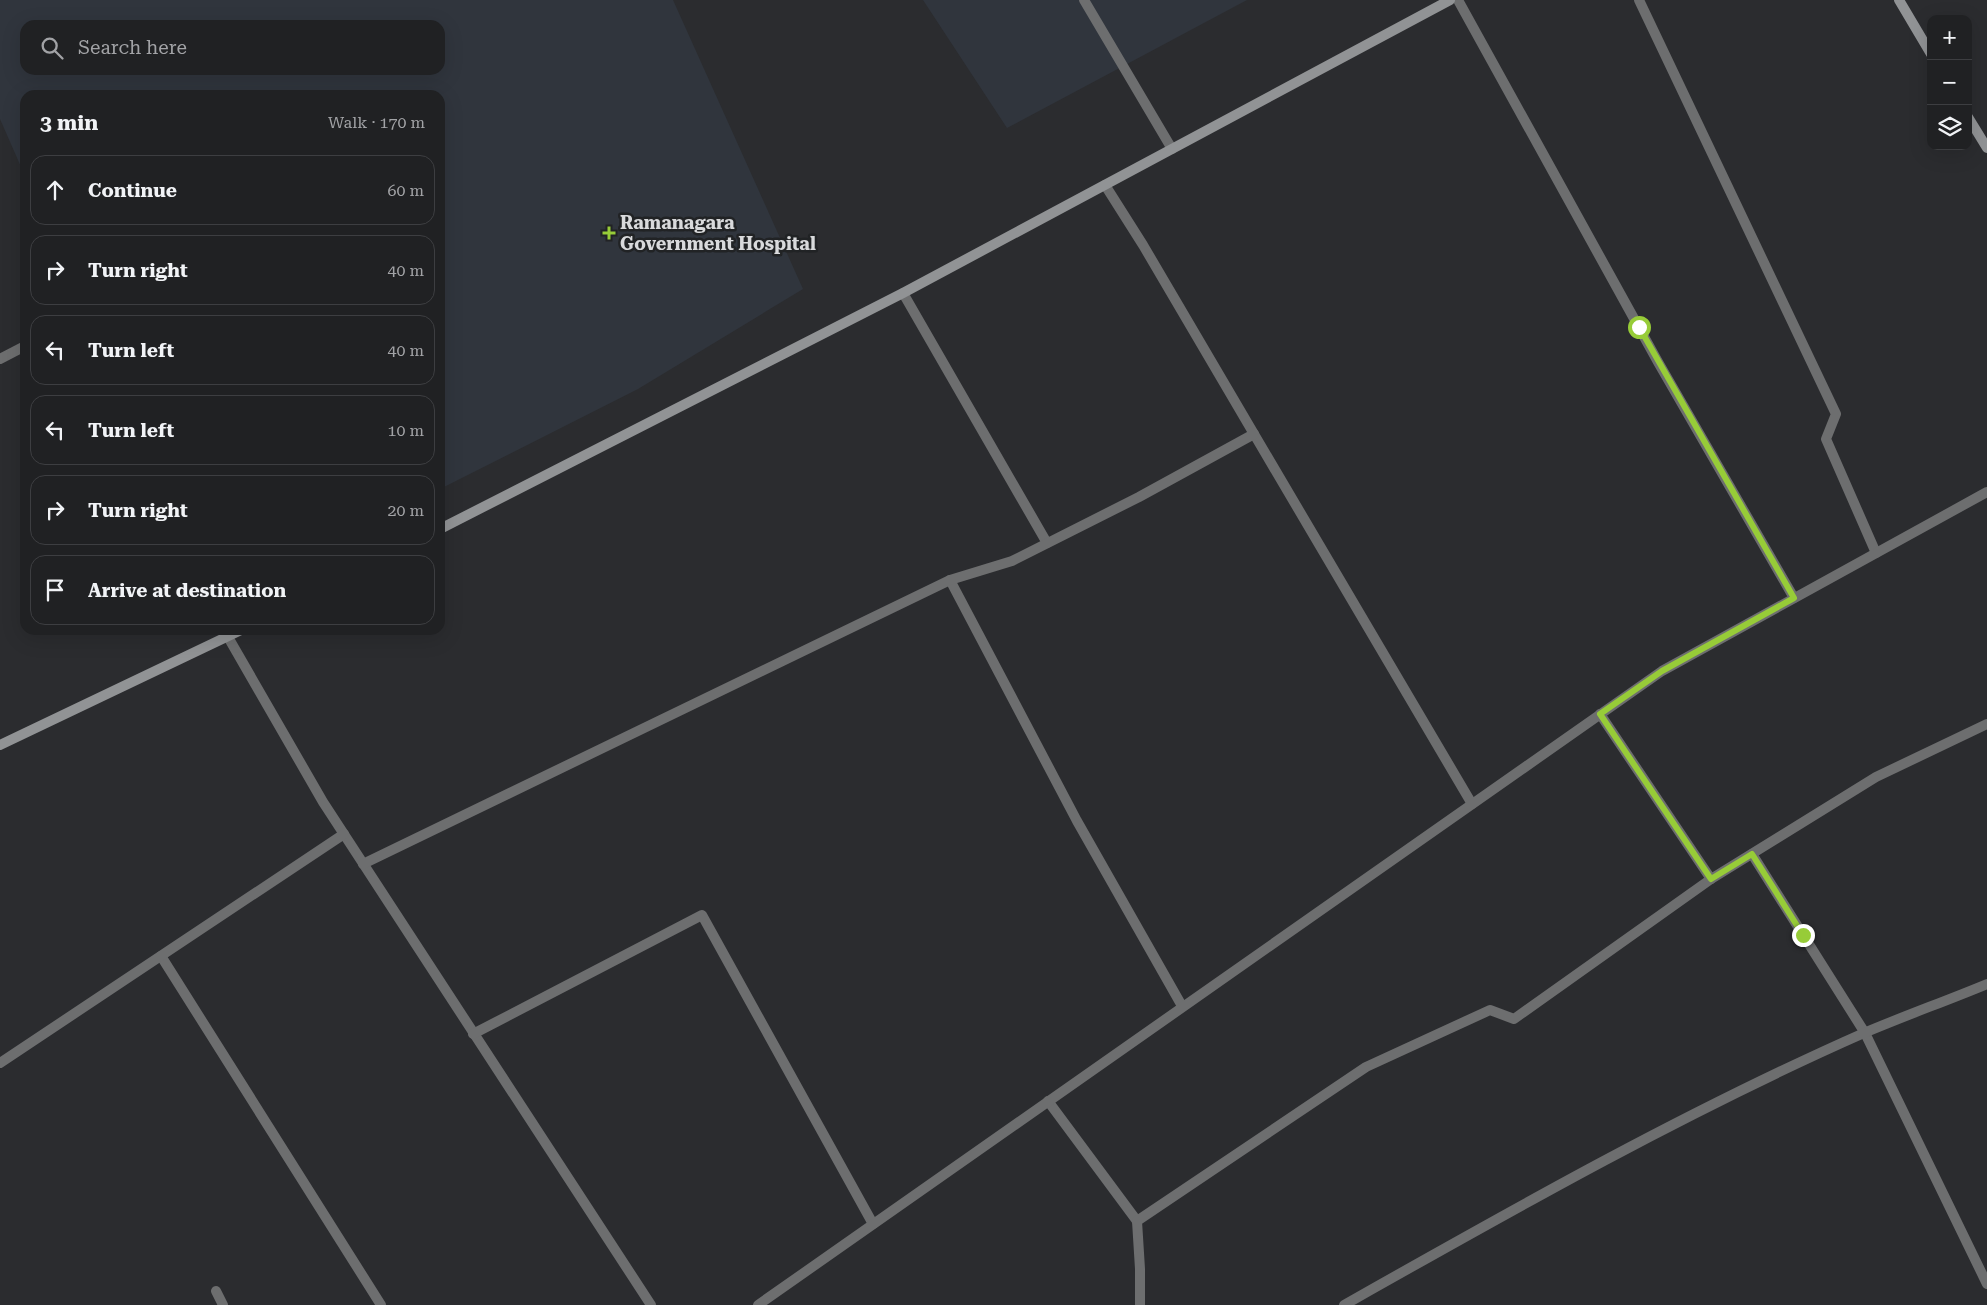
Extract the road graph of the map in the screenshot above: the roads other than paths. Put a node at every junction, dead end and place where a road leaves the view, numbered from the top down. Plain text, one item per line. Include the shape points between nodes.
1 (1084, 0) edge
2 (1450, 0) edge
3 (1458, 0) edge
4 (1639, 0) edge
5 (1899, 0) edge
6 (1927, 47) edge
7 (1972, 124) edge
8 (1987, 148) edge
9 (1172, 149) junction
10 (1105, 185) junction
11 (903, 293) junction
12 (20, 349) edge
13 (0, 359) edge
14 (1254, 434) junction
15 (1987, 492) edge
16 (445, 526) edge
17 (1047, 543) junction
18 (1876, 553) junction
19 (950, 580) junction
20 (1794, 598) junction
21 (232, 635) edge
22 (228, 637) junction
23 (1600, 714) junction
24 (1987, 724) edge
25 (0, 744) edge
26 (1472, 804) junction
27 (344, 834) junction
28 (1752, 854) junction
29 (363, 864) junction
30 (1711, 879) junction
31 (161, 956) junction
32 (1987, 984) edge
33 (1182, 1006) junction
34 (1865, 1033) junction
35 (473, 1034) junction
36 (0, 1063) edge
37 (1048, 1101) junction
38 (1137, 1221) junction
39 (873, 1224) junction
40 (1987, 1284) edge
41 (216, 1291) dead end
42 (223, 1305) edge
43 (381, 1305) edge
44 (651, 1305) edge
45 (758, 1305) edge
46 (1140, 1305) edge
47 (1344, 1305) edge

1 - 9 street
2 - 9 main road
3 - 20 street
4 - 18 street via 1836,414 1826,439
5 - 6 main road
7 - 8 main road
9 - 10 main road
10 - 11 main road
10 - 14 street
11 - 16 main road
11 - 17 street
12 - 13 street
14 - 17 street via 1139,498
14 - 26 street
15 - 18 street
17 - 19 street via 1012,561
18 - 20 street
19 - 29 street
19 - 33 street via 1078,821
20 - 23 street via 1662,671
21 - 22 main road
22 - 25 main road
22 - 27 street
23 - 26 street
23 - 30 street
24 - 28 street via 1876,777
26 - 33 street
27 - 29 street
27 - 31 street
28 - 30 street
28 - 34 street
29 - 35 street
30 - 38 street via 1514,1020 1490,1010 1366,1067
31 - 36 street
31 - 43 street
32 - 34 street
33 - 37 street
34 - 40 street
34 - 47 street via 1564,1181
35 - 39 street via 702,915
35 - 44 street
37 - 38 street
37 - 39 street
38 - 46 street
39 - 45 street
41 - 42 street

